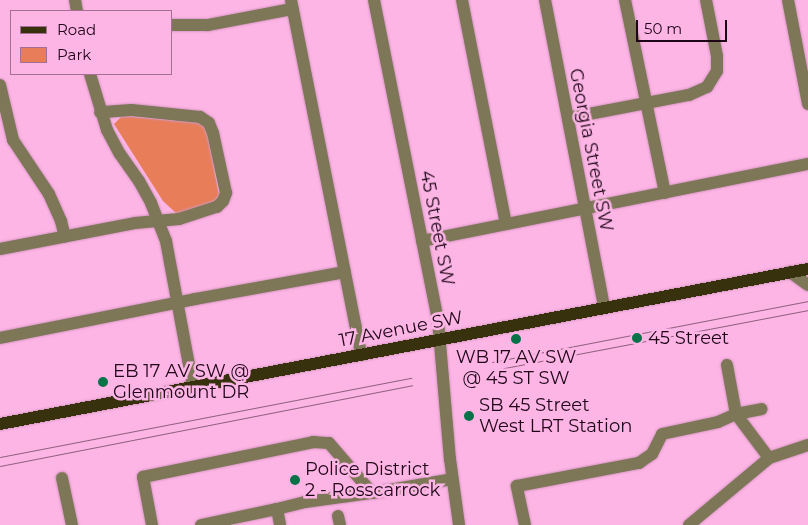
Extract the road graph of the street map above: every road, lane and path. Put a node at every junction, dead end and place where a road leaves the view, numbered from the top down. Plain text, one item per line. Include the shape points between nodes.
1 (374, 0) edge
2 (462, 0) edge
3 (545, 0) edge
4 (625, 0) edge
5 (706, 0) edge
6 (788, 0) edge
7 (292, 5) edge
8 (172, 25) edge
9 (90, 75) edge
10 (0, 86) edge
11 (645, 104) junction
12 (808, 104) edge
13 (100, 112) junction
14 (568, 118) junction
15 (808, 164) edge
16 (665, 193) junction
17 (584, 210) junction
18 (158, 221) junction
19 (506, 224) junction
20 (65, 236) junction
21 (422, 241) junction
22 (0, 249) edge
23 (808, 269) edge
24 (346, 272) junction
25 (790, 272) junction
26 (808, 285) edge
27 (177, 302) junction
28 (604, 307) junction
29 (0, 338) edge
30 (440, 340) junction
31 (361, 355) junction
32 (727, 365) dead end
33 (193, 387) junction
34 (762, 409) dead end
35 (736, 414) junction
36 (0, 424) edge
37 (808, 445) edge
38 (769, 458) junction
39 (62, 478) dead end
40 (452, 479) junction
41 (372, 492) junction
42 (277, 509) junction
43 (72, 525) edge
44 (152, 525) edge
45 (202, 525) edge
46 (280, 525) edge
47 (459, 525) edge
48 (525, 525) edge
49 (689, 525) edge

1 - 21 street, 45 Street SW
2 - 19 street
3 - 14 street, Georgia Street SW
4 - 11 street
5 - 11 street via 717,71 707,87 689,95
6 - 12 street
7 - 8 street via 208,25
7 - 24 street
9 - 13 street
10 - 20 street via 13,140 49,194
11 - 14 street
11 - 16 street
13 - 18 street
13 - 18 street via 115,109 151,112 200,117 209,123 226,193 223,201 202,213
14 - 17 street, Georgia Street SW
15 - 16 street
16 - 17 street
17 - 19 street
17 - 28 street, Georgia Street SW
18 - 20 street
18 - 27 street via 166,241
19 - 21 street
20 - 22 street
21 - 30 street, 45 Street SW
23 - 25 main road, 17 Avenue SW
24 - 27 street
24 - 31 street
25 - 26 street
25 - 28 main road, 17 Avenue SW
27 - 29 street
27 - 33 street
28 - 30 main road, 17 Avenue SW
30 - 31 main road, 17 Avenue SW
30 - 40 street, 45 Street SW
31 - 33 main road, 17 Avenue SW
32 - 35 street
33 - 36 main road, 17 Avenue SW
34 - 35 street
35 - 38 street
35 - 48 street via 718,422 662,434 652,454 638,463 517,486
37 - 38 street
38 - 49 street
39 - 43 street
40 - 41 street
40 - 47 street, 45 Street SW
41 - 42 street
41 - 44 street via 329,443 313,442 143,477
42 - 45 street
42 - 46 street

